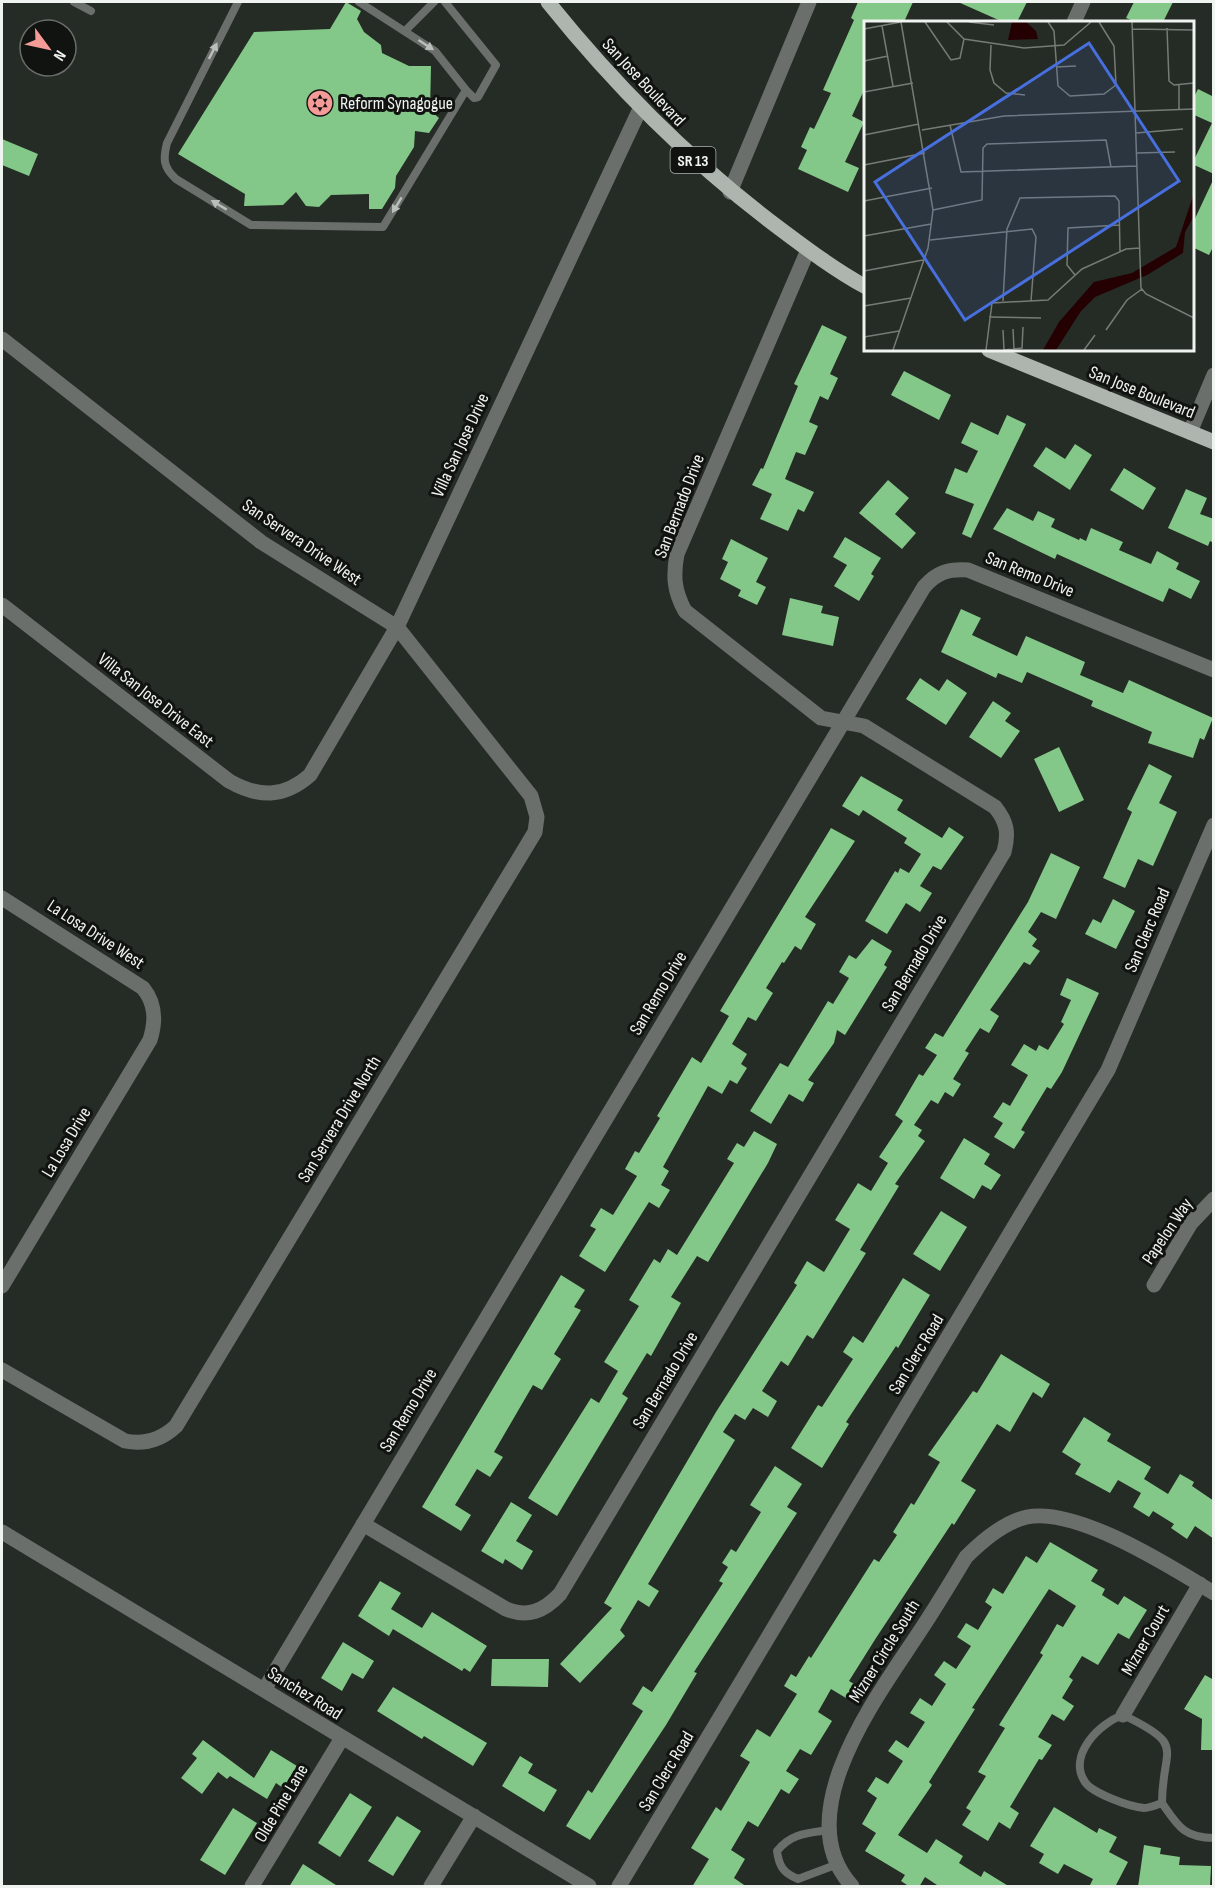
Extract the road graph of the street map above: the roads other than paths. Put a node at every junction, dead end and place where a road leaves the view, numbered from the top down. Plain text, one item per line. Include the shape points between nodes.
1 (74, 2) edge
2 (238, 2) edge
3 (359, 2) edge
4 (434, 2) edge
5 (445, 2) edge
6 (549, 2) edge
7 (808, 2) edge
8 (1083, 2) edge
9 (91, 11) dead end
10 (1074, 21) edge
11 (405, 31) junction
12 (465, 90) junction
13 (640, 109) junction
14 (730, 192) junction
15 (808, 250) junction
16 (864, 286) edge
17 (2, 339) edge
18 (991, 351) edge
19 (1214, 375) edge
20 (1190, 432) junction
21 (1214, 442) edge
22 (2, 604) edge
23 (397, 627) junction
24 (1214, 670) edge
25 (843, 723) junction
26 (297, 786) joint
27 (537, 817) joint
28 (1214, 825) edge
29 (2, 898) edge
30 (154, 1015) joint
31 (1214, 1199) edge
32 (1154, 1285) dead end
33 (2, 1286) edge
34 (2, 1370) edge
35 (363, 1524) junction
36 (2, 1532) edge
37 (1200, 1584) junction
38 (1214, 1593) edge
39 (264, 1690) junction
40 (1123, 1715) junction
41 (342, 1738) junction
42 (1162, 1803) junction
43 (474, 1816) junction
44 (830, 1830) junction
45 (1214, 1838) edge
46 (838, 1864) junction
47 (252, 1887) edge
48 (431, 1887) edge
49 (589, 1887) edge
50 (619, 1887) edge
51 (852, 1887) edge

1 - 9 lane
12 -> 2 lane via 383,227 251,225 176,179 163,159 167,143
3 - 11 lane
4 - 11 lane
5 - 12 lane via 496,65 478,97
6 - 13 main road, San Jose Boulevard / SR 13 via 594,60
7 - 14 street
8 - 10 street
11 -> 12 lane via 435,51
13 - 14 main road, San Jose Boulevard / SR 13
13 - 23 street, Villa San Jose Drive
14 - 15 main road, San Jose Boulevard / SR 13
15 - 16 main road, San Jose Boulevard / SR 13
15 - 25 street, San Bernado Drive via 677,554 673,575 676,595 685,611 821,718
17 - 23 street, San Servera Drive West via 261,542
18 - 20 main road, San Jose Boulevard
19 - 20 street
20 - 21 main road, San Jose Boulevard
22 - 26 street, Villa San Jose Drive East via 230,781 251,792 272,795
23 - 26 street, Villa San Jose Drive via 310,775
23 - 27 street, San Servera Drive West via 531,796
24 - 25 street, San Remo Drive via 968,570 951,569 934,575 924,587
25 - 35 street, San Remo Drive
25 - 35 street, San Bernado Drive via 864,726 995,807 1005,819 1008,836 1004,852 578,1563 549,1605 518,1614
27 - 34 street, San Servera Drive North via 535,832 176,1426 165,1436 144,1443 114,1437
28 - 50 street, San Clerc Road via 1108,1070
29 - 30 street, La Losa Drive West via 143,988
30 - 33 street, La Losa Drive via 150,1040
31 - 32 street, Papelon Way via 1191,1223
35 - 39 street, San Remo Drive
36 - 39 street, Sanchez Road
37 - 38 street, Mizner Circle South
37 - 40 street, Mizner Court
37 - 44 street, Mizner Circle South via 1159,1558 1078,1523 1051,1518 1023,1519 996,1532 966,1557 855,1736 834,1784
39 - 41 street, Sanchez Road
40 - 42 lane via 1152,1730 1167,1747
40 - 42 lane via 1108,1720 1085,1747 1080,1773 1086,1784 1124,1804 1145,1808
41 - 43 street, Sanchez Road
41 - 47 street, Olde Pine Lane
42 - 45 lane via 1186,1833 1194,1838
43 - 48 street
43 - 49 street, Sanchez Road
44 - 46 street, Mizner Circle South
44 - 46 lane via 785,1840 777,1851 779,1865 798,1879
46 - 51 street, Mizner Circle South

